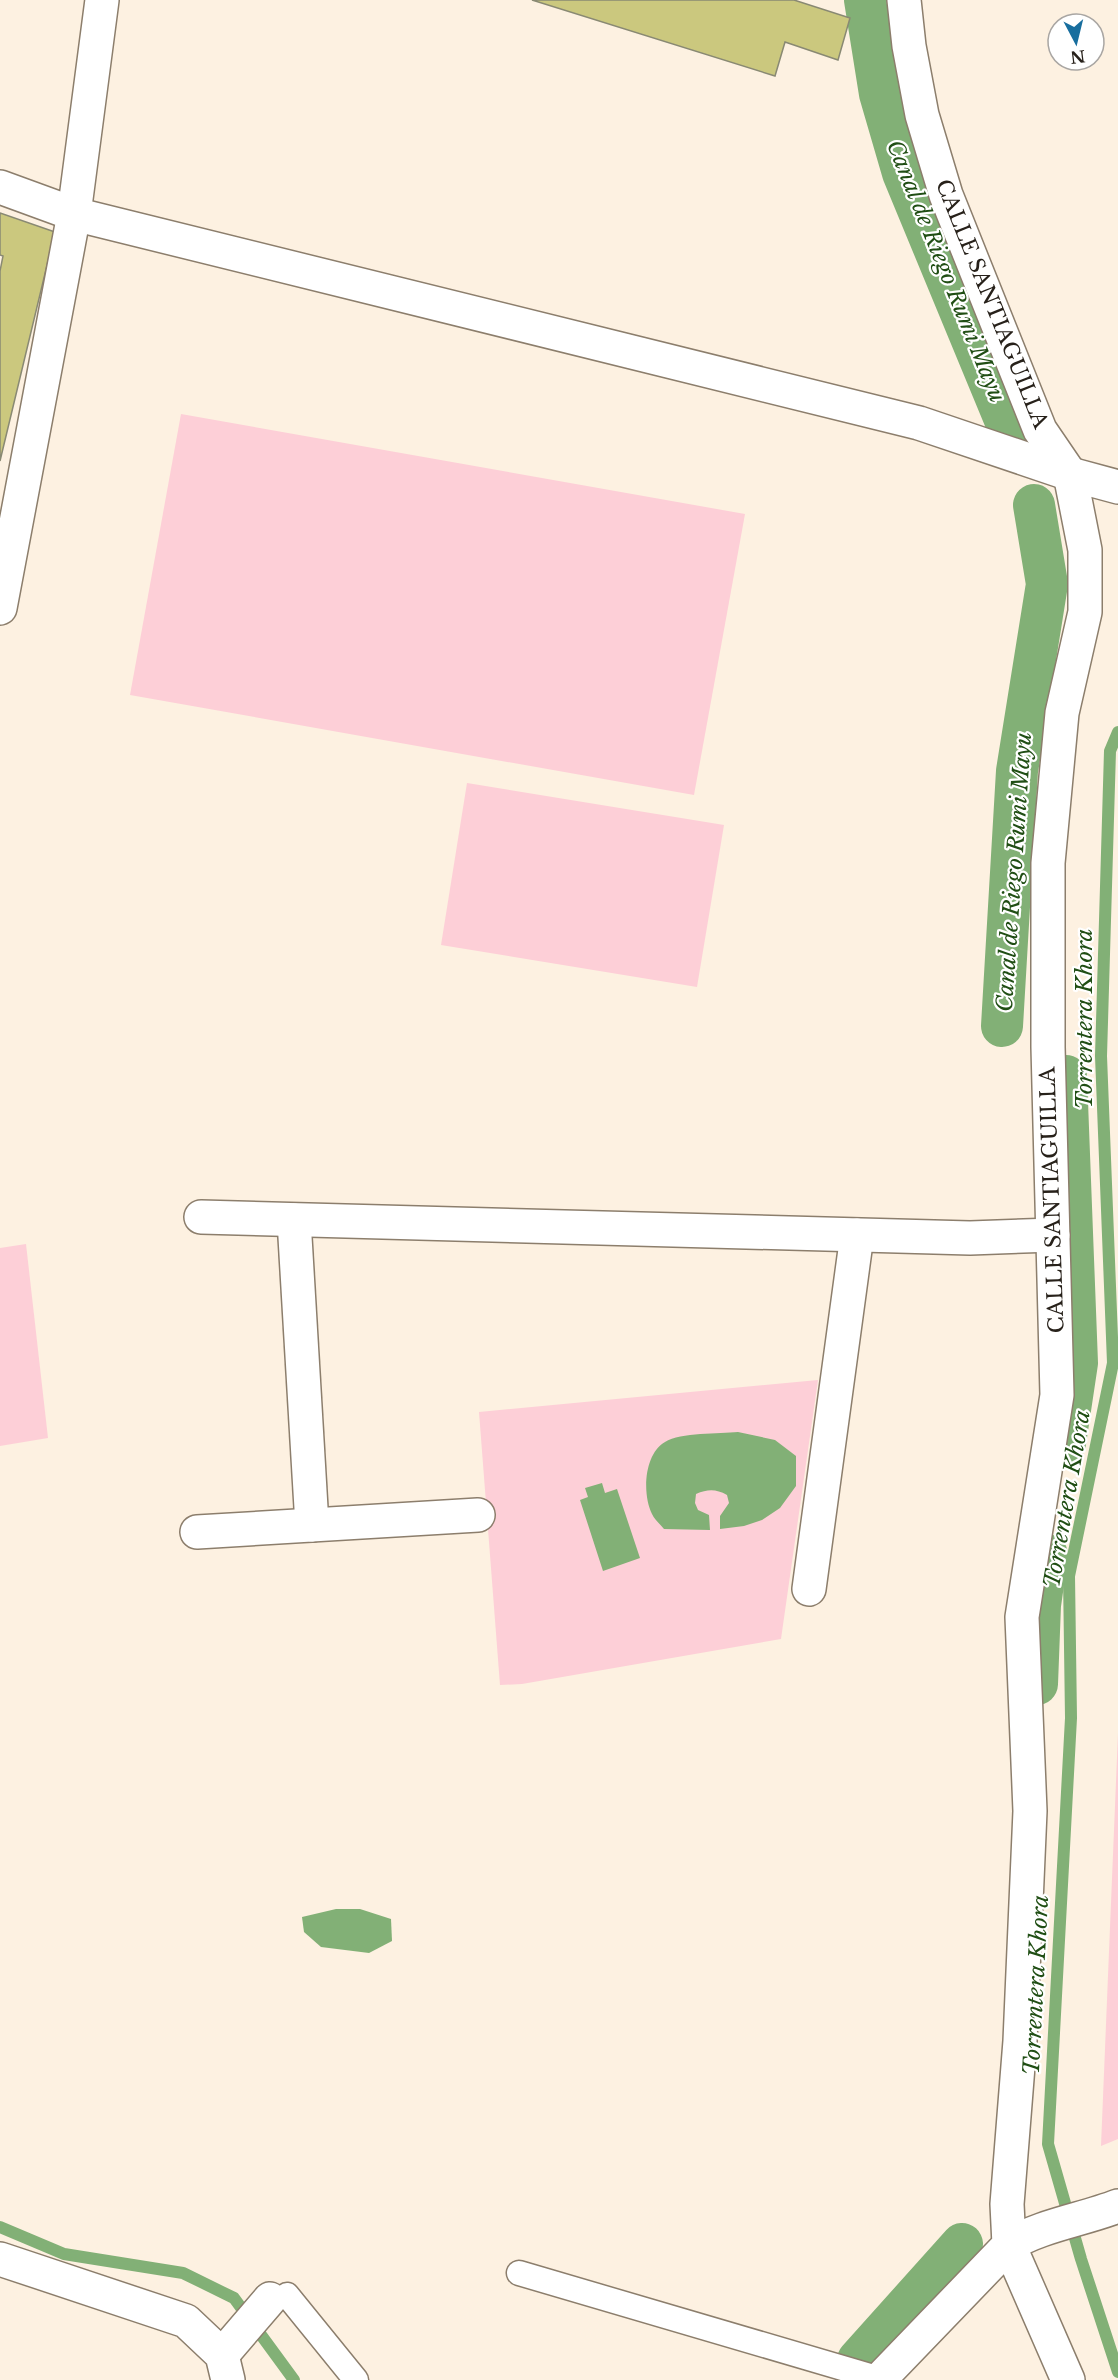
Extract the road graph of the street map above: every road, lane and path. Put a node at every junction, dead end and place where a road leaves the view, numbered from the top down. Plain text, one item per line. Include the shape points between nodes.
1 (102, 0) edge
2 (904, 0) edge
3 (0, 187) edge
4 (74, 214) junction
5 (1071, 474) junction
6 (1118, 487) edge
7 (0, 608) edge
8 (201, 1217) dead end
9 (294, 1220) junction
10 (857, 1235) junction
11 (1053, 1235) junction
12 (477, 1515) dead end
13 (312, 1525) junction
14 (197, 1532) dead end
15 (809, 1589) dead end
16 (1105, 2211) edge
17 (1019, 2240) junction
18 (0, 2259) edge
19 (519, 2272) dead end
20 (278, 2297) joint
21 (225, 2367) edge
22 (356, 2380) edge
23 (880, 2380) edge
24 (1068, 2380) edge

1 - 4 street
2 - 5 street, CALLE SANTIAGUILLA via 922,115 946,195 1041,430
3 - 4 street
4 - 5 street via 919,423
4 - 7 street
5 - 6 street
5 - 11 street, CALLE SANTIAGUILLA via 1085,550 1085,612 1062,713 1048,863
8 - 9 street
9 - 10 street
9 - 13 street
10 - 11 street
10 - 15 street
11 - 17 street, CALLE SANTIAGUILLA via 1057,1395 1023,1617 1030,1811 1020,2041 1007,2204
12 - 13 street
13 - 14 street
16 - 17 street
17 - 23 street
17 - 24 street
18 - 21 street via 186,2321
19 - 23 lane
20 - 21 street via 245,2327
20 - 22 lane via 327,2341

